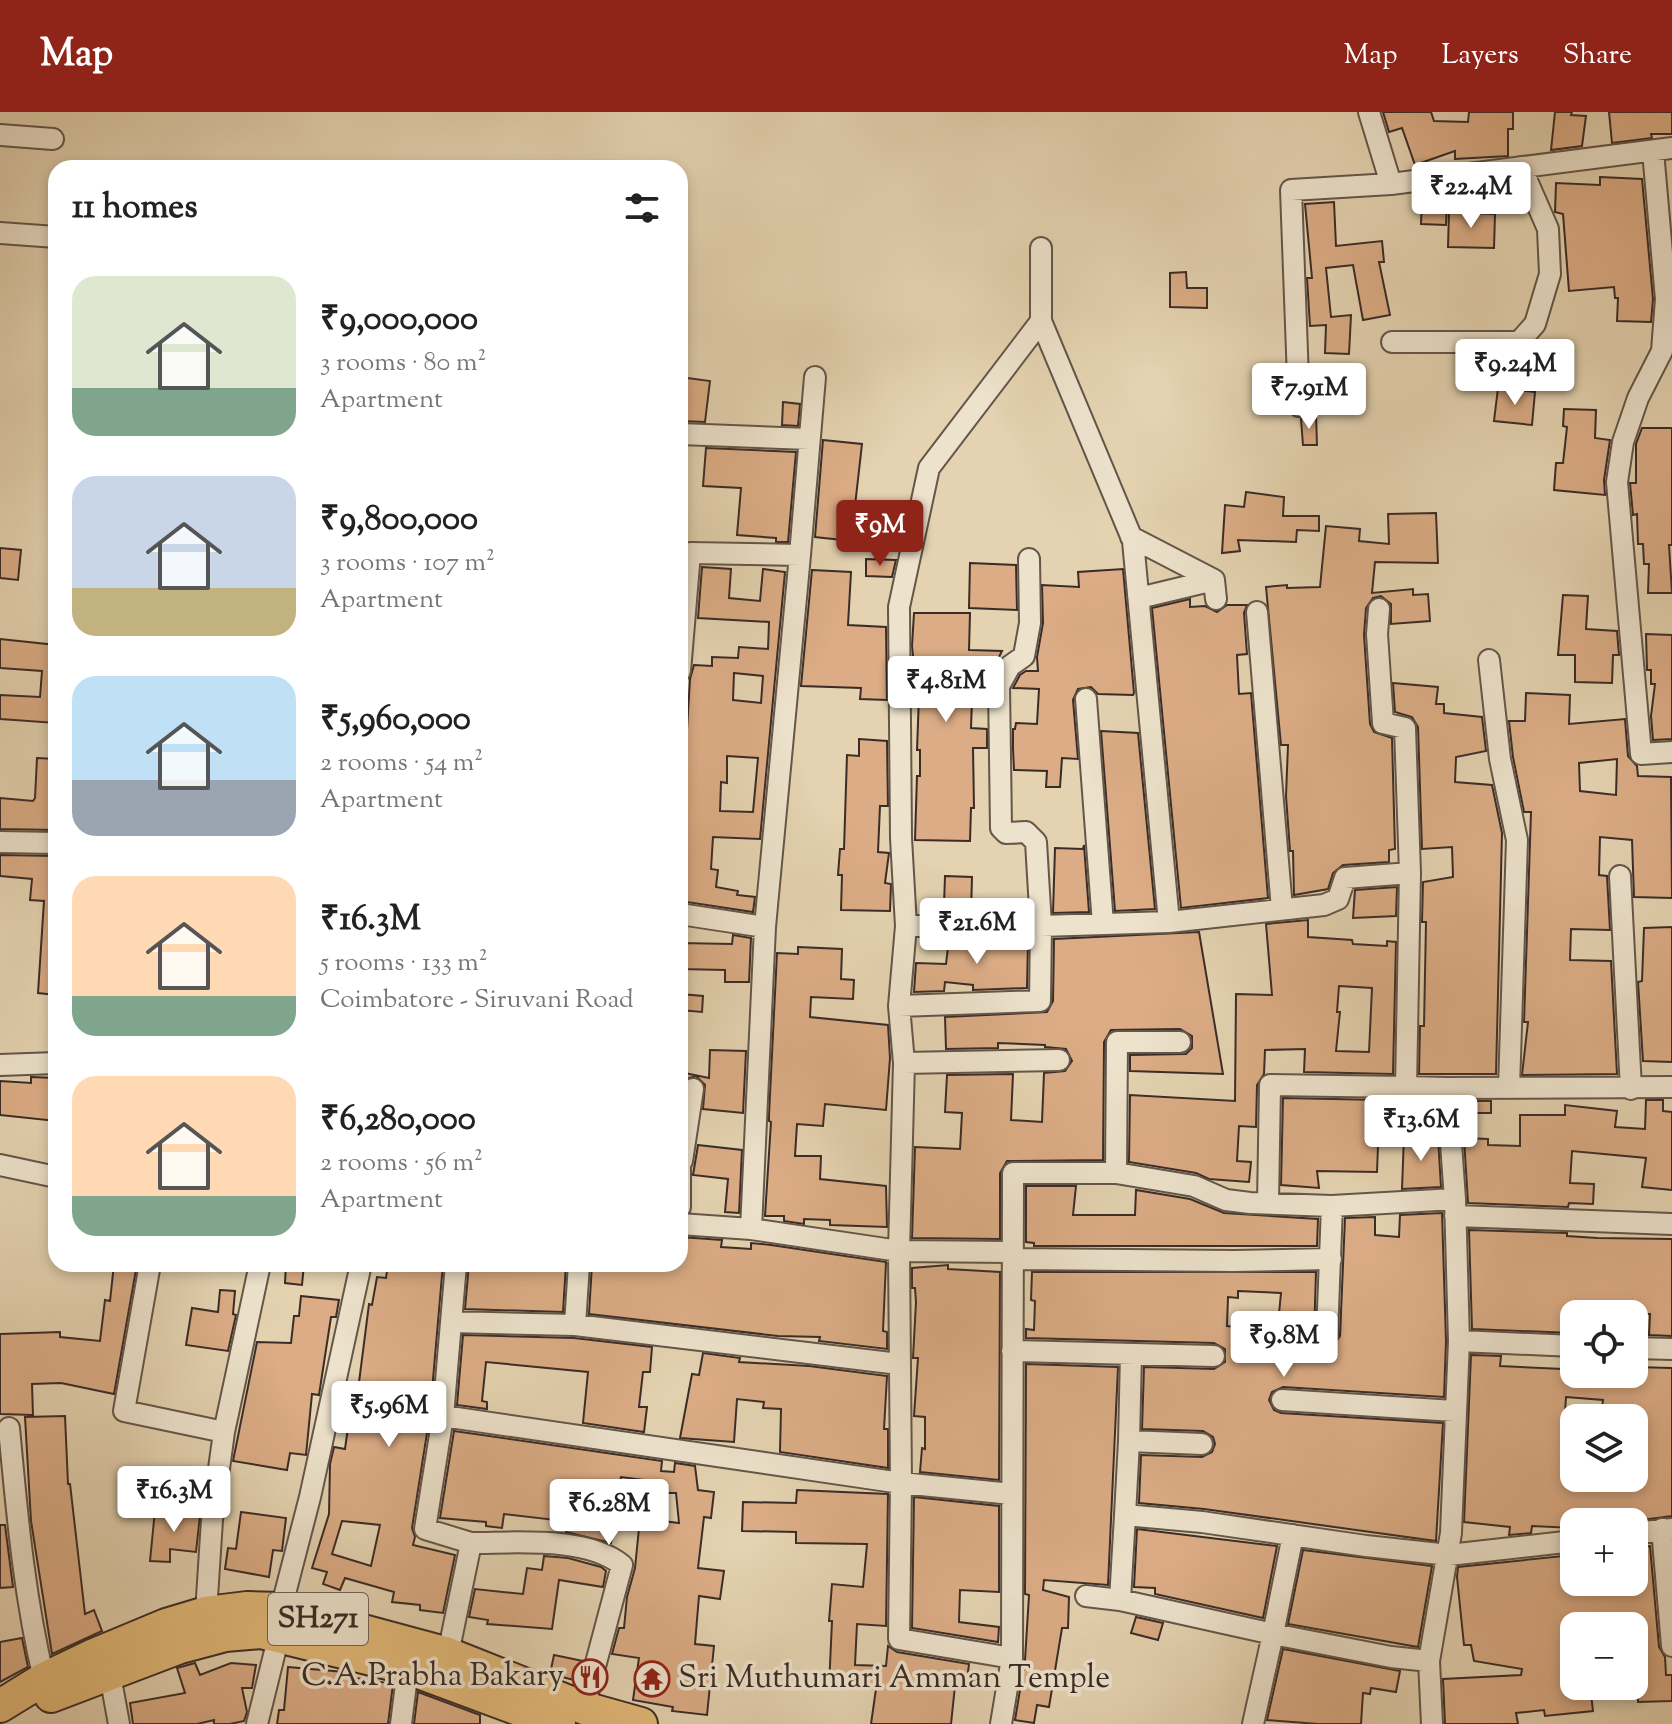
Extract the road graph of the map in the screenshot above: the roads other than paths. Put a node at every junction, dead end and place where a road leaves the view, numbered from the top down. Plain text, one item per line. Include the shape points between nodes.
1 (1369, 112) edge
2 (0, 135) edge
3 (53, 139) dead end
4 (1662, 150) edge
5 (1521, 167) junction
6 (1391, 184) junction
7 (0, 233) edge
8 (48, 236) edge
9 (1041, 248) dead end
10 (1041, 321) junction
11 (1392, 342) dead end
12 (815, 377) dead end
13 (1299, 406) dead end
14 (688, 434) edge
15 (809, 439) junction
16 (1131, 537) junction
17 (800, 555) junction
18 (1029, 559) dead end
19 (688, 577) edge
20 (1139, 598) junction
21 (1379, 609) dead end
22 (1257, 612) dead end
23 (1489, 660) dead end
24 (1086, 699) dead end
25 (1672, 752) edge
26 (0, 842) edge
27 (48, 843) edge
28 (1410, 873) junction
29 (1620, 876) dead end
30 (1282, 909) junction
31 (688, 915) edge
32 (1169, 922) junction
33 (1103, 924) junction
34 (906, 926) junction
35 (1041, 926) junction
36 (765, 927) junction
37 (899, 1006) junction
38 (1180, 1042) dead end
39 (1059, 1060) dead end
40 (48, 1063) edge
41 (904, 1063) junction
42 (0, 1065) edge
43 (1406, 1087) junction
44 (1672, 1087) edge
45 (1447, 1088) junction
46 (1509, 1088) junction
47 (693, 1089) dead end
48 (1631, 1089) junction
49 (688, 1119) edge
50 (0, 1165) edge
51 (1116, 1173) junction
52 (48, 1175) edge
53 (1268, 1203) junction
54 (1332, 1206) junction
55 (1455, 1207) junction
56 (1672, 1224) edge
57 (688, 1225) edge
58 (751, 1229) junction
59 (899, 1251) junction
60 (1012, 1256) junction
61 (1331, 1259) junction
62 (149, 1272) edge
63 (258, 1272) edge
64 (359, 1272) edge
65 (455, 1272) edge
66 (578, 1272) edge
67 (451, 1322) junction
68 (575, 1325) junction
69 (1327, 1335) dead end
70 (1459, 1341) junction
71 (1560, 1345) edge
72 (1648, 1348) edge
73 (1672, 1349) edge
74 (1012, 1351) junction
75 (1131, 1354) junction
76 (1214, 1356) dead end
77 (899, 1364) junction
78 (1282, 1400) dead end
79 (1454, 1411) junction
80 (443, 1416) junction
81 (9, 1428) dead end
82 (224, 1432) junction
83 (1129, 1441) junction
84 (1202, 1444) dead end
85 (901, 1483) junction
86 (1012, 1494) junction
87 (1125, 1515) junction
88 (1667, 1529) edge
89 (1293, 1535) junction
90 (471, 1543) junction
91 (1560, 1543) edge
92 (1449, 1555) junction
93 (1086, 1596) dead end
94 (1120, 1600) junction
95 (206, 1613) junction
96 (280, 1622) junction
97 (1273, 1634) junction
98 (1672, 1646) edge
99 (448, 1654) junction
100 (1012, 1658) junction
101 (1429, 1661) junction
102 (408, 1668) junction
103 (110, 1675) junction
104 (44, 1679) junction
105 (0, 1706) edge
106 (571, 1716) edge
107 (0, 1724) edge
108 (119, 1724) edge
109 (257, 1724) edge
110 (401, 1724) edge
111 (641, 1724) edge
112 (1001, 1724) edge
113 (1253, 1724) edge
114 (1432, 1724) edge

1 - 6 street
2 - 3 street
4 - 5 street
4 - 25 street via 1662,351 1638,398 1617,482 1641,754
5 - 6 street
5 - 11 street via 1548,229 1550,274 1535,324 1519,342
6 - 13 street via 1291,190
7 - 8 street
9 - 10 street
10 - 16 street
10 - 34 street via 929,468 899,607
12 - 15 street
14 - 15 street
15 - 17 street
16 - 20 street
16 - 20 street via 1215,590
17 - 19 street via 690,553
17 - 36 street
18 - 35 street via 1030,623 1024,656 1010,666 999,686 1001,828 1006,833 1026,832 1036,842
20 - 32 street
21 - 28 street via 1383,723 1405,728
22 - 30 street
23 - 46 street via 1500,759 1517,840
24 - 33 street
26 - 27 street
28 - 30 street via 1345,878 1338,899
28 - 43 street
29 - 48 street
30 - 32 street
31 - 36 street
32 - 33 street
33 - 35 street
34 - 35 street
34 - 37 street
35 - 37 street via 1040,1001
36 - 58 street
37 - 41 street
38 - 51 street via 1117,1042
39 - 41 street
40 - 42 street
41 - 59 street
43 - 45 street
43 - 53 street via 1270,1085
44 - 48 street
45 - 46 street
45 - 55 street
46 - 48 street
47 - 49 street
50 - 52 street
51 - 53 street via 1194,1186 1226,1200
51 - 60 street via 1013,1173
53 - 54 street
54 - 55 street
54 - 61 street
55 - 56 street
55 - 70 street
57 - 58 street
58 - 59 street
59 - 60 street
59 - 77 street
60 - 61 street
60 - 74 street
61 - 69 street
62 - 82 street via 124,1411
63 - 82 street
64 - 96 street
65 - 67 street
66 - 68 street
67 - 68 street
67 - 80 street
68 - 77 street
70 - 71 street
70 - 79 street
72 - 73 street
74 - 75 street
74 - 86 street
75 - 76 street
75 - 83 street
77 - 85 street
78 - 79 street
79 - 92 street
80 - 85 street
80 - 90 street via 425,1529
81 - 104 street via 21,1562
82 - 95 street
83 - 84 street
83 - 87 street
85 - 86 street
85 - 100 street via 899,1639
86 - 100 street
87 - 89 street
87 - 94 street
88 - 98 street
89 - 92 street
89 - 97 street
90 - 99 street
90 - 106 street via 556,1542 612,1557 622,1565
91 - 92 street
92 - 101 street
93 - 94 street
94 - 97 street
95 - 96 main road, SH271 via 247,1608
95 - 104 main road, SH271
96 - 99 main road, SH271
96 - 102 main road
96 - 103 main road via 261,1632 180,1647
96 - 109 street
97 - 101 street
97 - 113 street
99 - 106 main road, SH271
100 - 112 street
101 - 114 street
102 - 106 main road
102 - 110 street
103 - 107 main road via 45,1698
103 - 108 street
104 - 105 main road, SH271
106 - 111 main road, SH271

